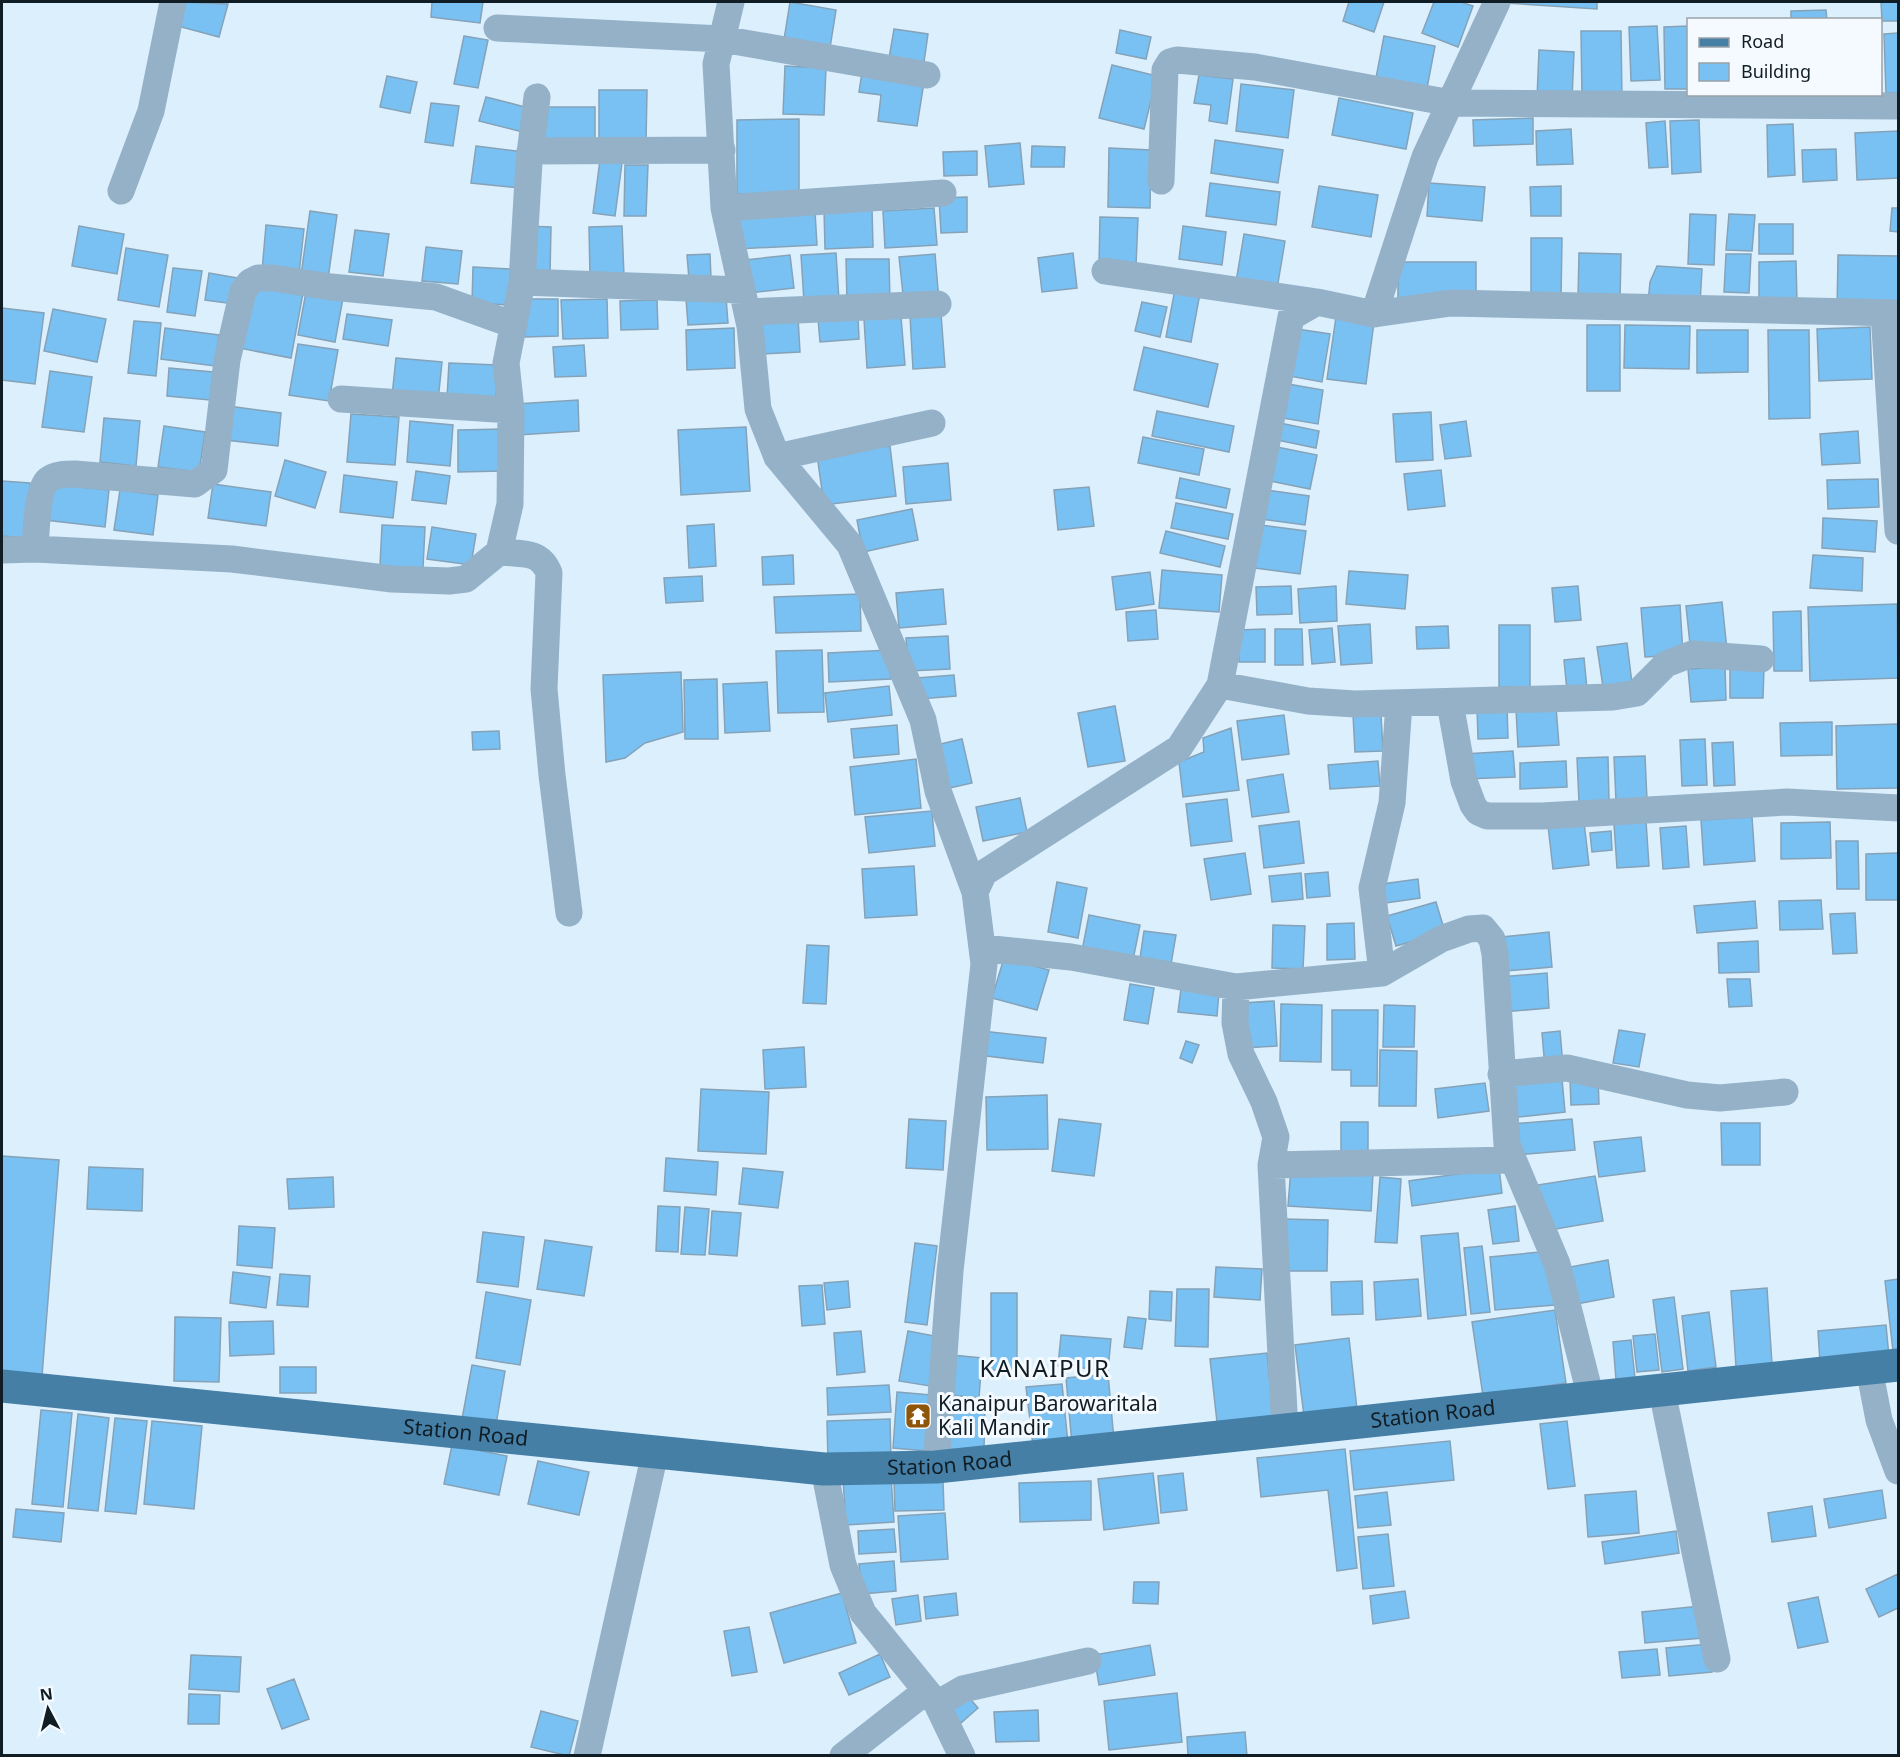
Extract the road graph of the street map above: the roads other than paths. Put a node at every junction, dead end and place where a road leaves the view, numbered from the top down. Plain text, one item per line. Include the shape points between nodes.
1 (173, 2) edge
2 (731, 2) edge
3 (1497, 2) edge
4 (497, 28) dead end
5 (722, 39) junction
6 (927, 75) dead end
7 (537, 97) dead end
8 (1451, 103) junction
9 (1899, 106) edge
10 (722, 150) junction
11 (530, 151) junction
12 (1161, 181) dead end
13 (121, 191) dead end
14 (943, 193) dead end
15 (724, 208) junction
16 (1105, 271) dead end
17 (522, 282) junction
18 (744, 301) junction
19 (1317, 302) junction
20 (938, 304) dead end
21 (1891, 313) edge
22 (1374, 314) junction
23 (514, 326) junction
24 (341, 399) dead end
25 (511, 410) junction
26 (933, 423) dead end
27 (777, 457) junction
28 (1899, 531) edge
29 (35, 549) junction
30 (2, 550) edge
31 (500, 552) junction
32 (1761, 659) dead end
33 (1220, 685) junction
34 (1399, 703) junction
35 (1450, 703) junction
36 (1899, 808) edge
37 (975, 892) junction
38 (569, 913) dead end
39 (983, 948) junction
40 (1382, 973) junction
41 (1236, 987) junction
42 (1501, 1074) junction
43 (1785, 1092) dead end
44 (1511, 1160) junction
45 (1271, 1165) junction
46 (1884, 1367) edge
47 (2, 1386) edge
48 (1662, 1390) junction
49 (1591, 1398) junction
50 (1285, 1431) junction
51 (655, 1453) junction
52 (936, 1467) junction
53 (824, 1469) junction
54 (1899, 1471) edge
55 (1717, 1659) dead end
56 (1088, 1661) dead end
57 (931, 1697) junction
58 (587, 1755) edge
59 (843, 1755) edge
60 (962, 1755) edge

1 - 13 street via 151,111
2 - 5 street
3 - 8 street
4 - 5 street
5 - 6 street
5 - 10 street via 716,64
7 - 11 street
8 - 9 street
8 - 12 street via 1255,67 1170,62 1165,70
8 - 22 street via 1425,157
10 - 11 street
10 - 15 street
11 - 17 street
14 - 15 street
15 - 18 street
16 - 19 street
17 - 18 street
17 - 23 street
18 - 20 street
18 - 27 street via 758,409
19 - 22 street
19 - 33 street via 1291,317
21 - 22 street via 1451,303
21 - 28 street
23 - 25 street via 506,363
23 - 29 street via 436,297 258,278 243,291 227,360 214,470 195,484 59,475 47,481 41,491
24 - 25 street
25 - 31 street via 510,504
26 - 27 street
27 - 37 street via 850,544 923,720 938,790
29 - 30 street
29 - 31 street via 232,559 392,579 449,581 466,579
31 - 38 street via 538,557 549,573 544,689
32 - 35 street via 1692,654 1666,664 1637,693 1613,697
33 - 34 street via 1308,701
33 - 37 street via 1179,748 984,873
34 - 35 street
34 - 40 street via 1392,803 1372,888
35 - 36 street via 1464,781 1473,805 1487,816 1787,802
37 - 39 street
39 - 41 street via 1071,957
39 - 52 street via 950,1271
40 - 41 street
40 - 42 street via 1441,939 1469,928 1483,928 1492,939 1495,954
41 - 45 street via 1235,1023 1241,1054 1276,1137
42 - 43 street via 1567,1068 1698,1096 1720,1098
42 - 44 street
44 - 45 street
44 - 49 street via 1557,1264
45 - 50 street
46 - 48 main road, Station Road
46 - 54 street via 1879,1420
47 - 51 main road, Station Road
48 - 49 main road, Station Road
48 - 55 street
49 - 50 main road, Station Road
50 - 52 main road, Station Road
51 - 53 main road, Station Road
51 - 58 street
52 - 53 main road, Station Road
53 - 57 street via 843,1565 863,1613
56 - 57 street
57 - 59 street
57 - 60 street

